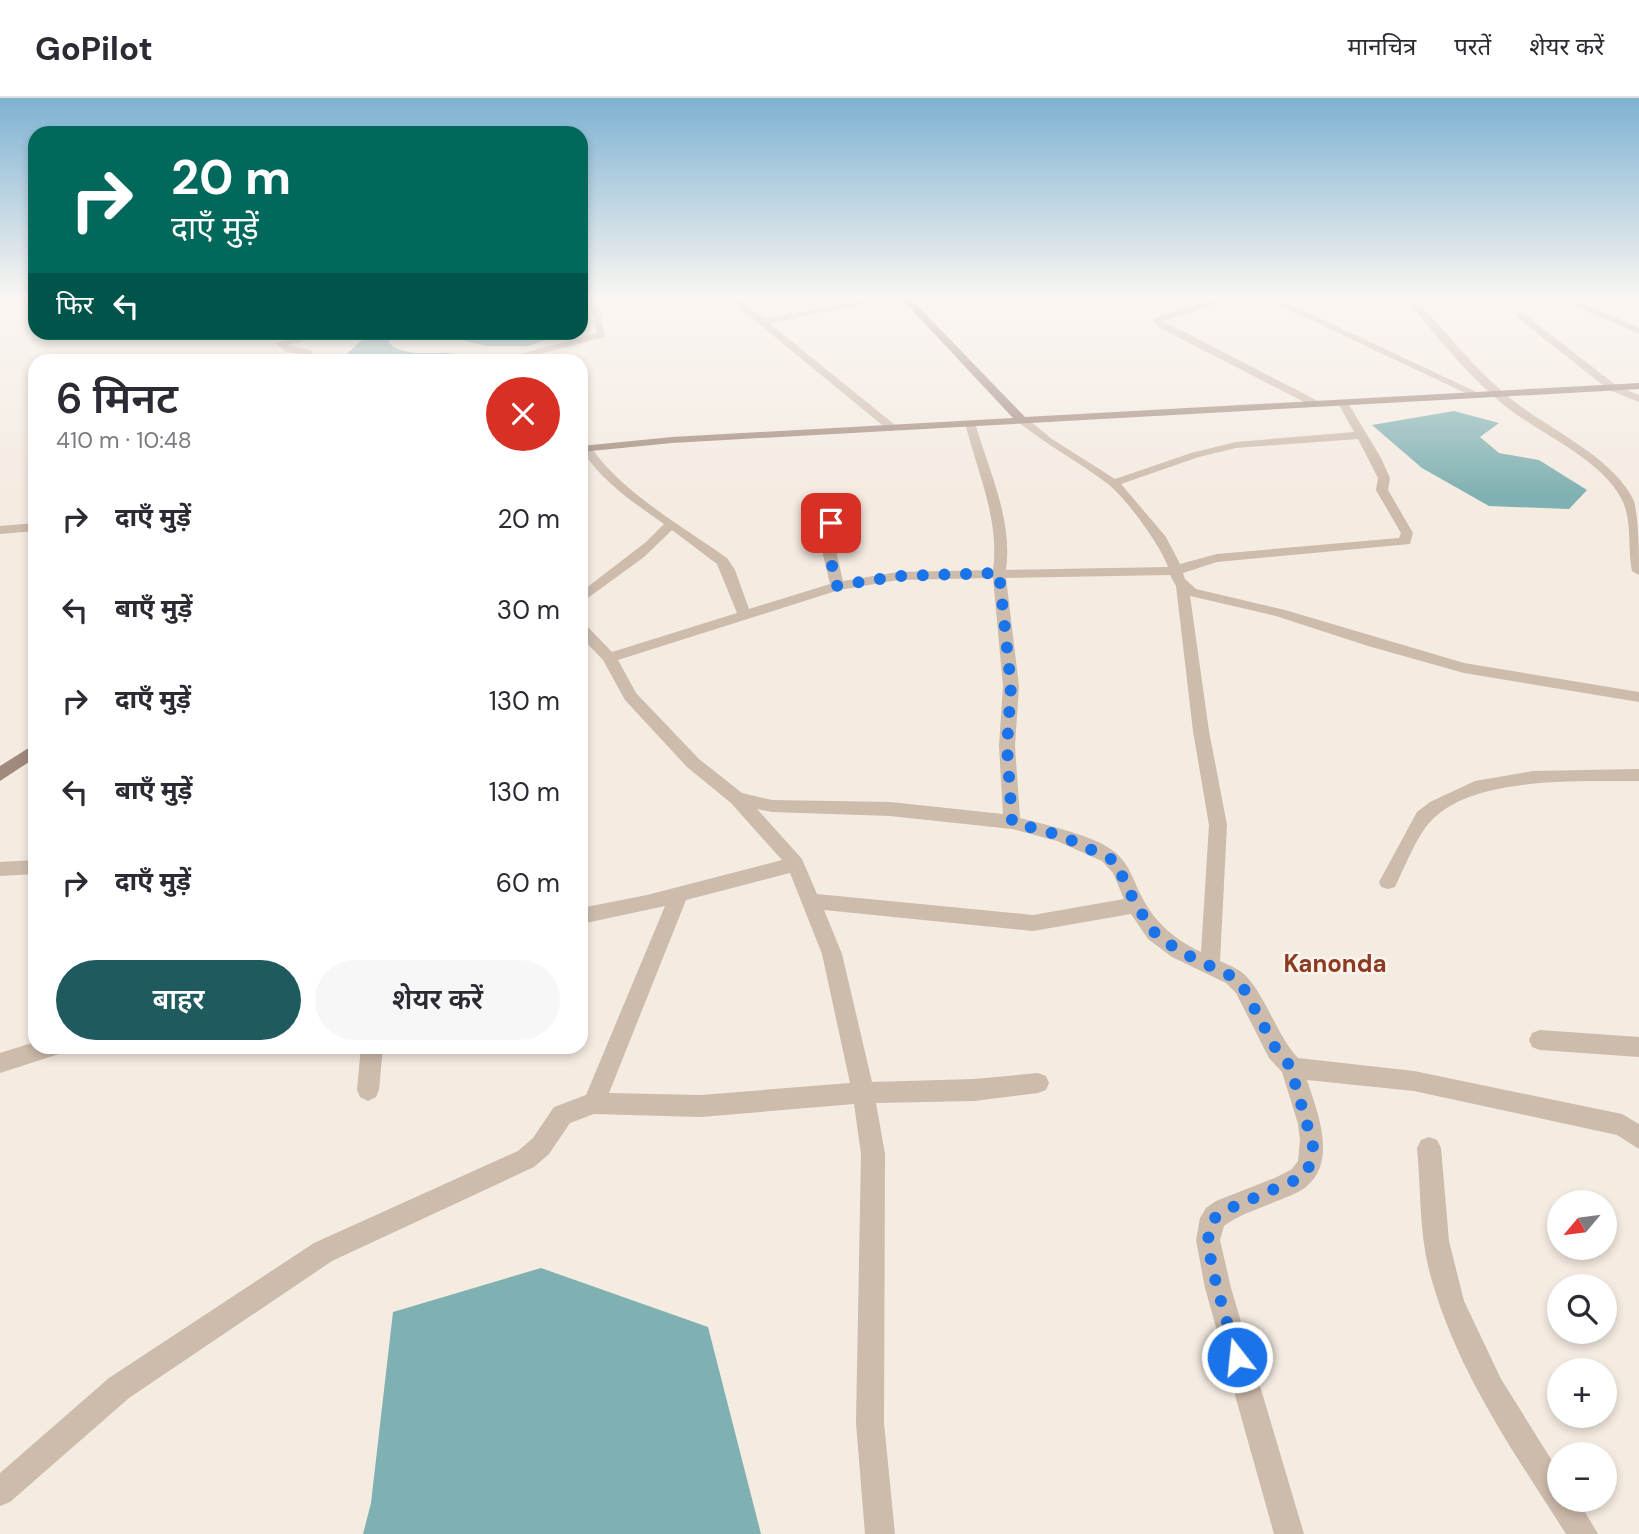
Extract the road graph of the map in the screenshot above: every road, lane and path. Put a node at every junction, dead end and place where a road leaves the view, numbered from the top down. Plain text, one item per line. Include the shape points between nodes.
1 (813, 363) edge
2 (967, 363) edge
3 (1236, 363) edge
4 (1409, 363) edge
5 (1469, 363) edge
6 (1581, 363) edge
7 (1639, 386) edge
8 (1613, 388) junction
9 (1499, 395) junction
10 (1480, 396) junction
11 (1639, 399) edge
12 (1343, 403) junction
13 (1316, 404) junction
14 (1022, 420) junction
15 (970, 423) junction
16 (891, 427) junction
17 (1362, 435) junction
18 (588, 449) edge
19 (588, 454) edge
20 (1114, 483) junction
21 (1639, 490) edge
22 (1623, 491) junction
23 (833, 506) dead end
24 (671, 524) junction
25 (28, 528) edge
26 (0, 530) edge
27 (1639, 571) edge
28 (999, 573) junction
29 (1180, 579) junction
30 (836, 586) junction
31 (588, 593) edge
32 (745, 617) junction
33 (588, 636) edge
34 (609, 658) junction
35 (1639, 697) edge
36 (28, 755) edge
37 (0, 775) edge
38 (1639, 775) edge
39 (737, 798) junction
40 (1012, 822) junction
41 (796, 863) junction
42 (28, 867) edge
43 (0, 869) edge
44 (1388, 882) dead end
45 (679, 895) junction
46 (812, 901) junction
47 (1136, 905) junction
48 (588, 914) edge
49 (1210, 966) junction
50 (1540, 1040) dead end
51 (1639, 1047) edge
52 (29, 1054) edge
53 (371, 1054) edge
54 (0, 1063) edge
55 (1290, 1066) junction
56 (1038, 1083) dead end
57 (368, 1090) dead end
58 (864, 1093) junction
59 (594, 1103) junction
60 (1639, 1138) edge
61 (1429, 1148) dead end
62 (1547, 1477) edge
63 (0, 1492) edge
64 (1569, 1512) edge
65 (880, 1534) edge
66 (1289, 1534) edge
67 (1583, 1534) edge

1 - 16 street
2 - 14 main road
3 - 13 street
4 - 10 street
5 - 9 street
6 - 8 street
7 - 8 main road
8 - 9 main road
8 - 11 street
9 - 10 main road
9 - 22 street
10 - 12 main road
12 - 13 main road
12 - 17 street
13 - 14 main road
14 - 15 main road
14 - 20 street
15 - 16 main road
15 - 28 street via 992,497 1003,557
16 - 18 main road
17 - 20 street via 1236,445
17 - 29 street via 1381,470 1382,491 1407,533 1405,541 1217,558 1188,565
19 - 24 street via 617,484
20 - 29 street via 1161,540
21 - 22 street
22 - 27 street via 1632,508 1633,550
23 - 30 street via 830,555
24 - 31 street via 649,548
24 - 32 street via 722,561
25 - 26 street
28 - 29 street
28 - 30 street via 898,576
28 - 40 street via 1011,686 1007,746
29 - 35 street via 1201,596 1280,613 1464,668
29 - 49 street via 1218,825
30 - 32 street
32 - 34 street
33 - 34 street
34 - 39 street via 630,696 693,763
36 - 37 main road
38 - 44 street via 1533,777 1481,785 1423,817
39 - 40 street via 772,806 890,809
39 - 41 street
40 - 47 street via 1108,856 1120,869
41 - 45 street
41 - 46 street
42 - 43 street
45 - 48 street
45 - 59 street
46 - 47 street via 1033,923
46 - 58 street via 832,954
47 - 49 street via 1155,933
49 - 55 street via 1243,987 1277,1051
50 - 51 street
52 - 54 street
53 - 57 street
55 - 60 street via 1414,1081 1622,1125
55 - 66 street via 1313,1145 1311,1164 1300,1178 1215,1217 1208,1240
56 - 58 street
58 - 59 street via 701,1106
58 - 65 street via 873,1154 870,1423
59 - 63 street via 562,1115 541,1146 526,1158 344,1240 299,1267 119,1388
61 - 62 street via 1441,1269 1461,1327 1499,1401
64 - 67 street

